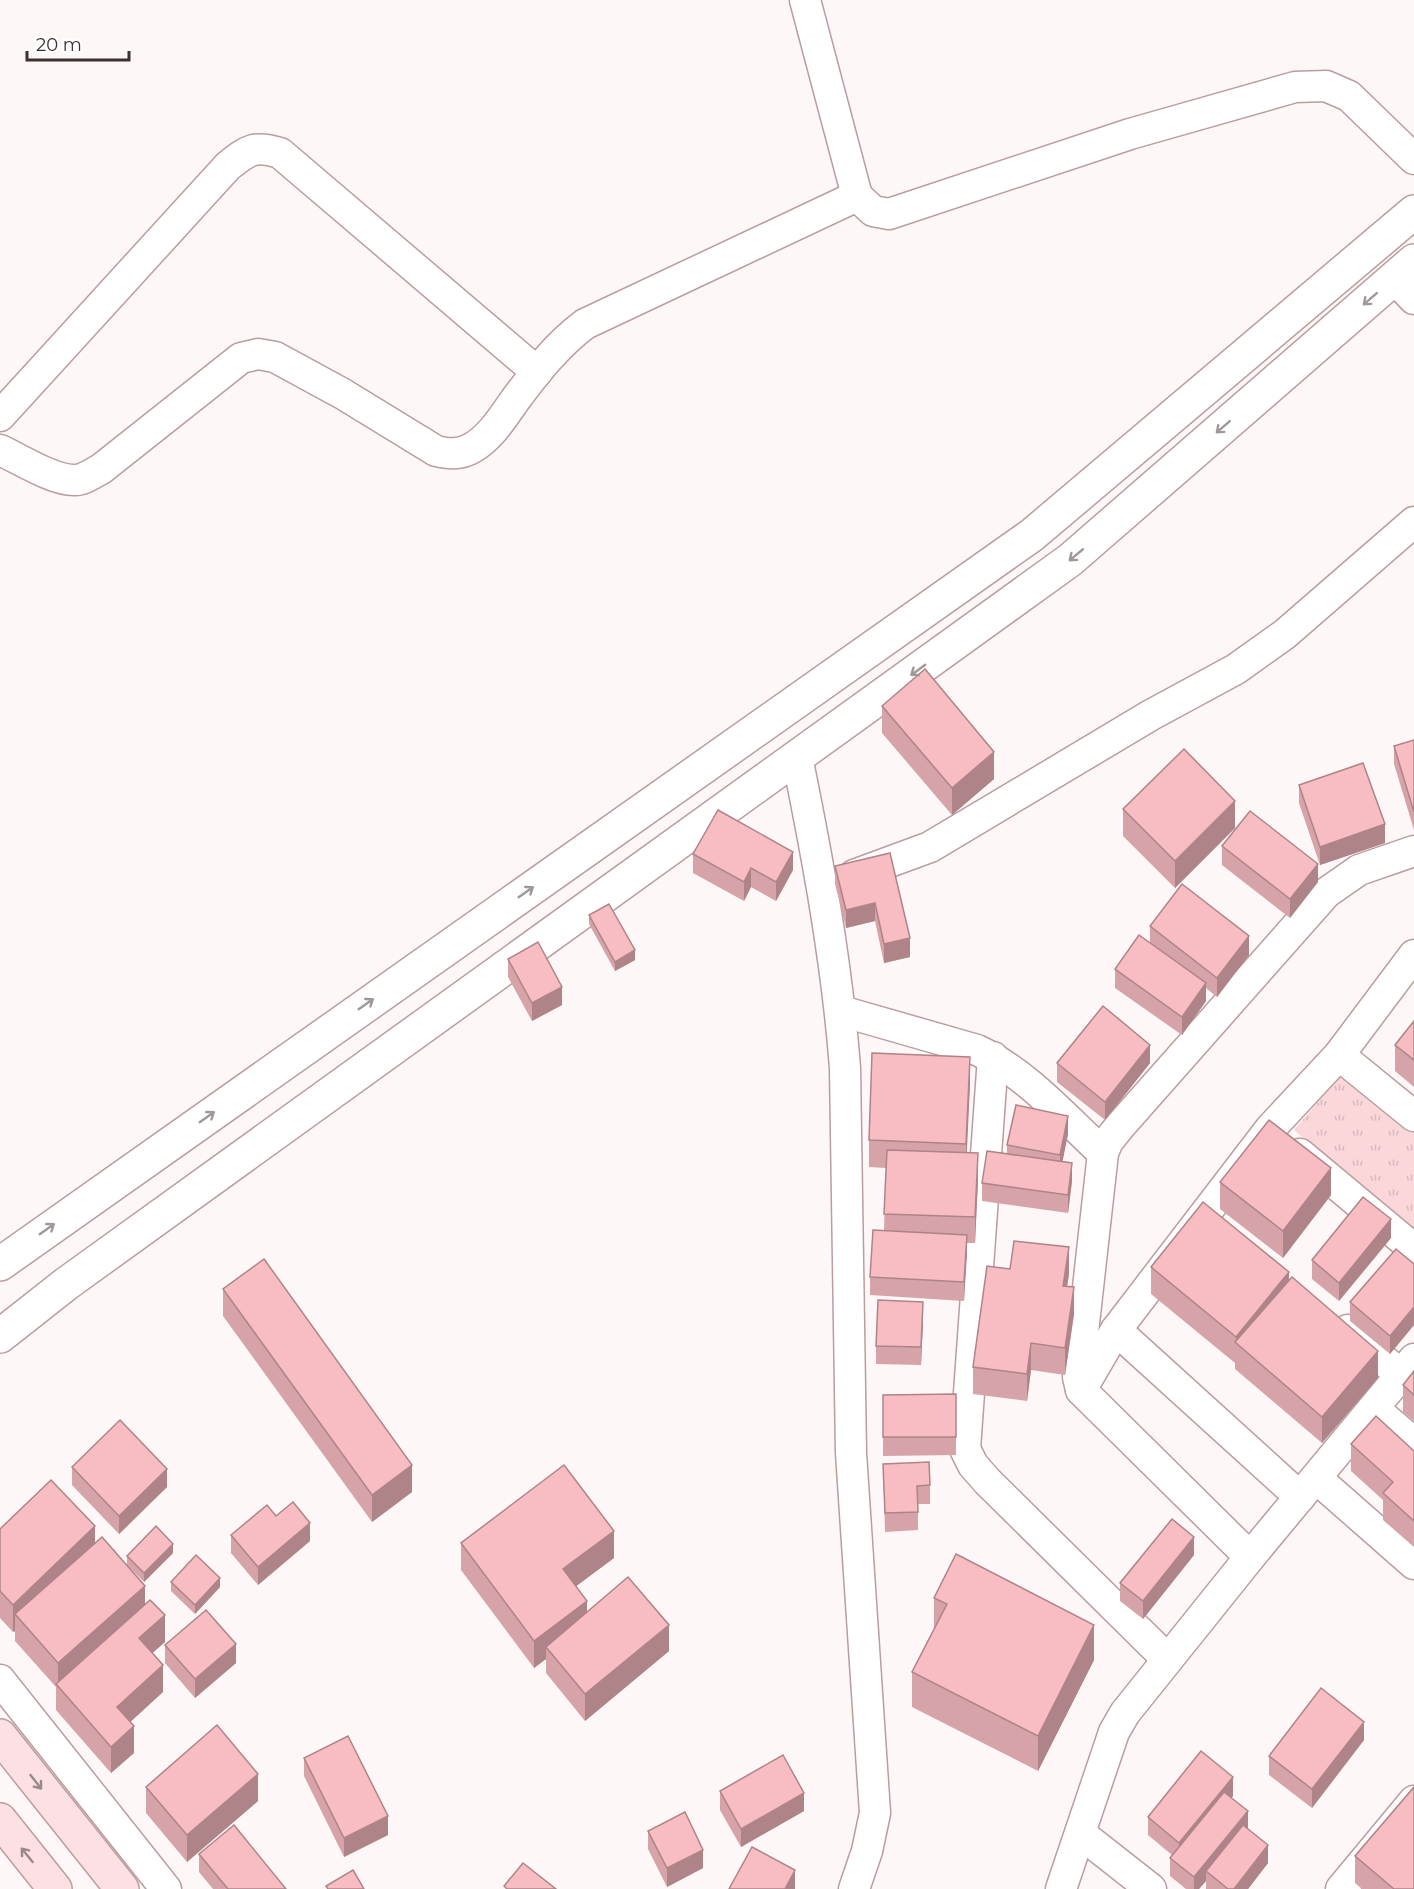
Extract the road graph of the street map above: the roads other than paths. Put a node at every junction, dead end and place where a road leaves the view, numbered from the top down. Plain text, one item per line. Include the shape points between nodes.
1 (805, 0) edge
2 (1414, 159) edge
3 (857, 196) junction
4 (1414, 212) edge
5 (1407, 279) edge
6 (537, 372) junction
7 (0, 416) edge
8 (0, 450) edge
9 (1414, 522) edge
10 (797, 757) junction
11 (1414, 851) edge
12 (824, 886) junction
13 (1413, 957) edge
14 (841, 1011) junction
15 (1339, 1055) junction
16 (993, 1057) junction
17 (1414, 1116) edge
18 (1270, 1128) junction
19 (1103, 1153) junction
20 (1414, 1249) edge
21 (0, 1264) edge
22 (1330, 1316) edge
23 (1116, 1330) junction
24 (0, 1336) edge
25 (1408, 1367) edge
26 (1081, 1390) junction
27 (1374, 1409) junction
28 (1414, 1443) edge
29 (1308, 1488) junction
30 (1250, 1557) junction
31 (1414, 1564) edge
32 (1167, 1659) junction
33 (0, 1680) edge
34 (0, 1736) edge
35 (1414, 1801) edge
36 (0, 1820) edge
37 (1081, 1834) junction
38 (55, 1889) edge
39 (122, 1889) edge
40 (166, 1889) edge
41 (854, 1889) edge
42 (1061, 1889) edge
43 (1151, 1889) edge
44 (1341, 1889) edge

1 - 3 street
2 - 3 street via 1349,96 1326,86 1295,87 1130,134 889,214 873,211
3 - 6 street via 603,313 570,335
21 -> 4 street via 1032,536
5 -> 10 street via 1070,560
6 - 7 street via 279,153 262,147 246,152 228,166
6 - 8 street via 487,437 471,449 452,455 436,452 275,357 258,354 241,358 88,477 77,481 62,479
9 - 12 street via 1294,627 1236,669 930,847
10 - 12 street
10 - 24 street via 66,1284
11 - 19 street via 1359,870 1326,893 1121,1125
12 - 14 street
13 - 15 street
14 - 16 street
14 - 41 street via 851,1453 875,1813
15 - 17 street
15 - 18 street
16 - 19 street via 1014,1071
16 - 32 street via 965,1449 987,1481
18 - 20 street
18 - 23 street via 1216,1220
19 - 26 street via 1078,1377
22 - 25 street
23 - 26 street
23 - 29 street
25 - 27 street
26 - 30 street
27 - 28 street
27 - 29 street
29 - 30 street
29 - 31 street
30 - 32 street
32 - 37 street via 1114,1732
33 - 40 street
34 -> 39 main road
35 - 44 street
38 -> 36 main road
37 - 42 street
37 - 43 street

